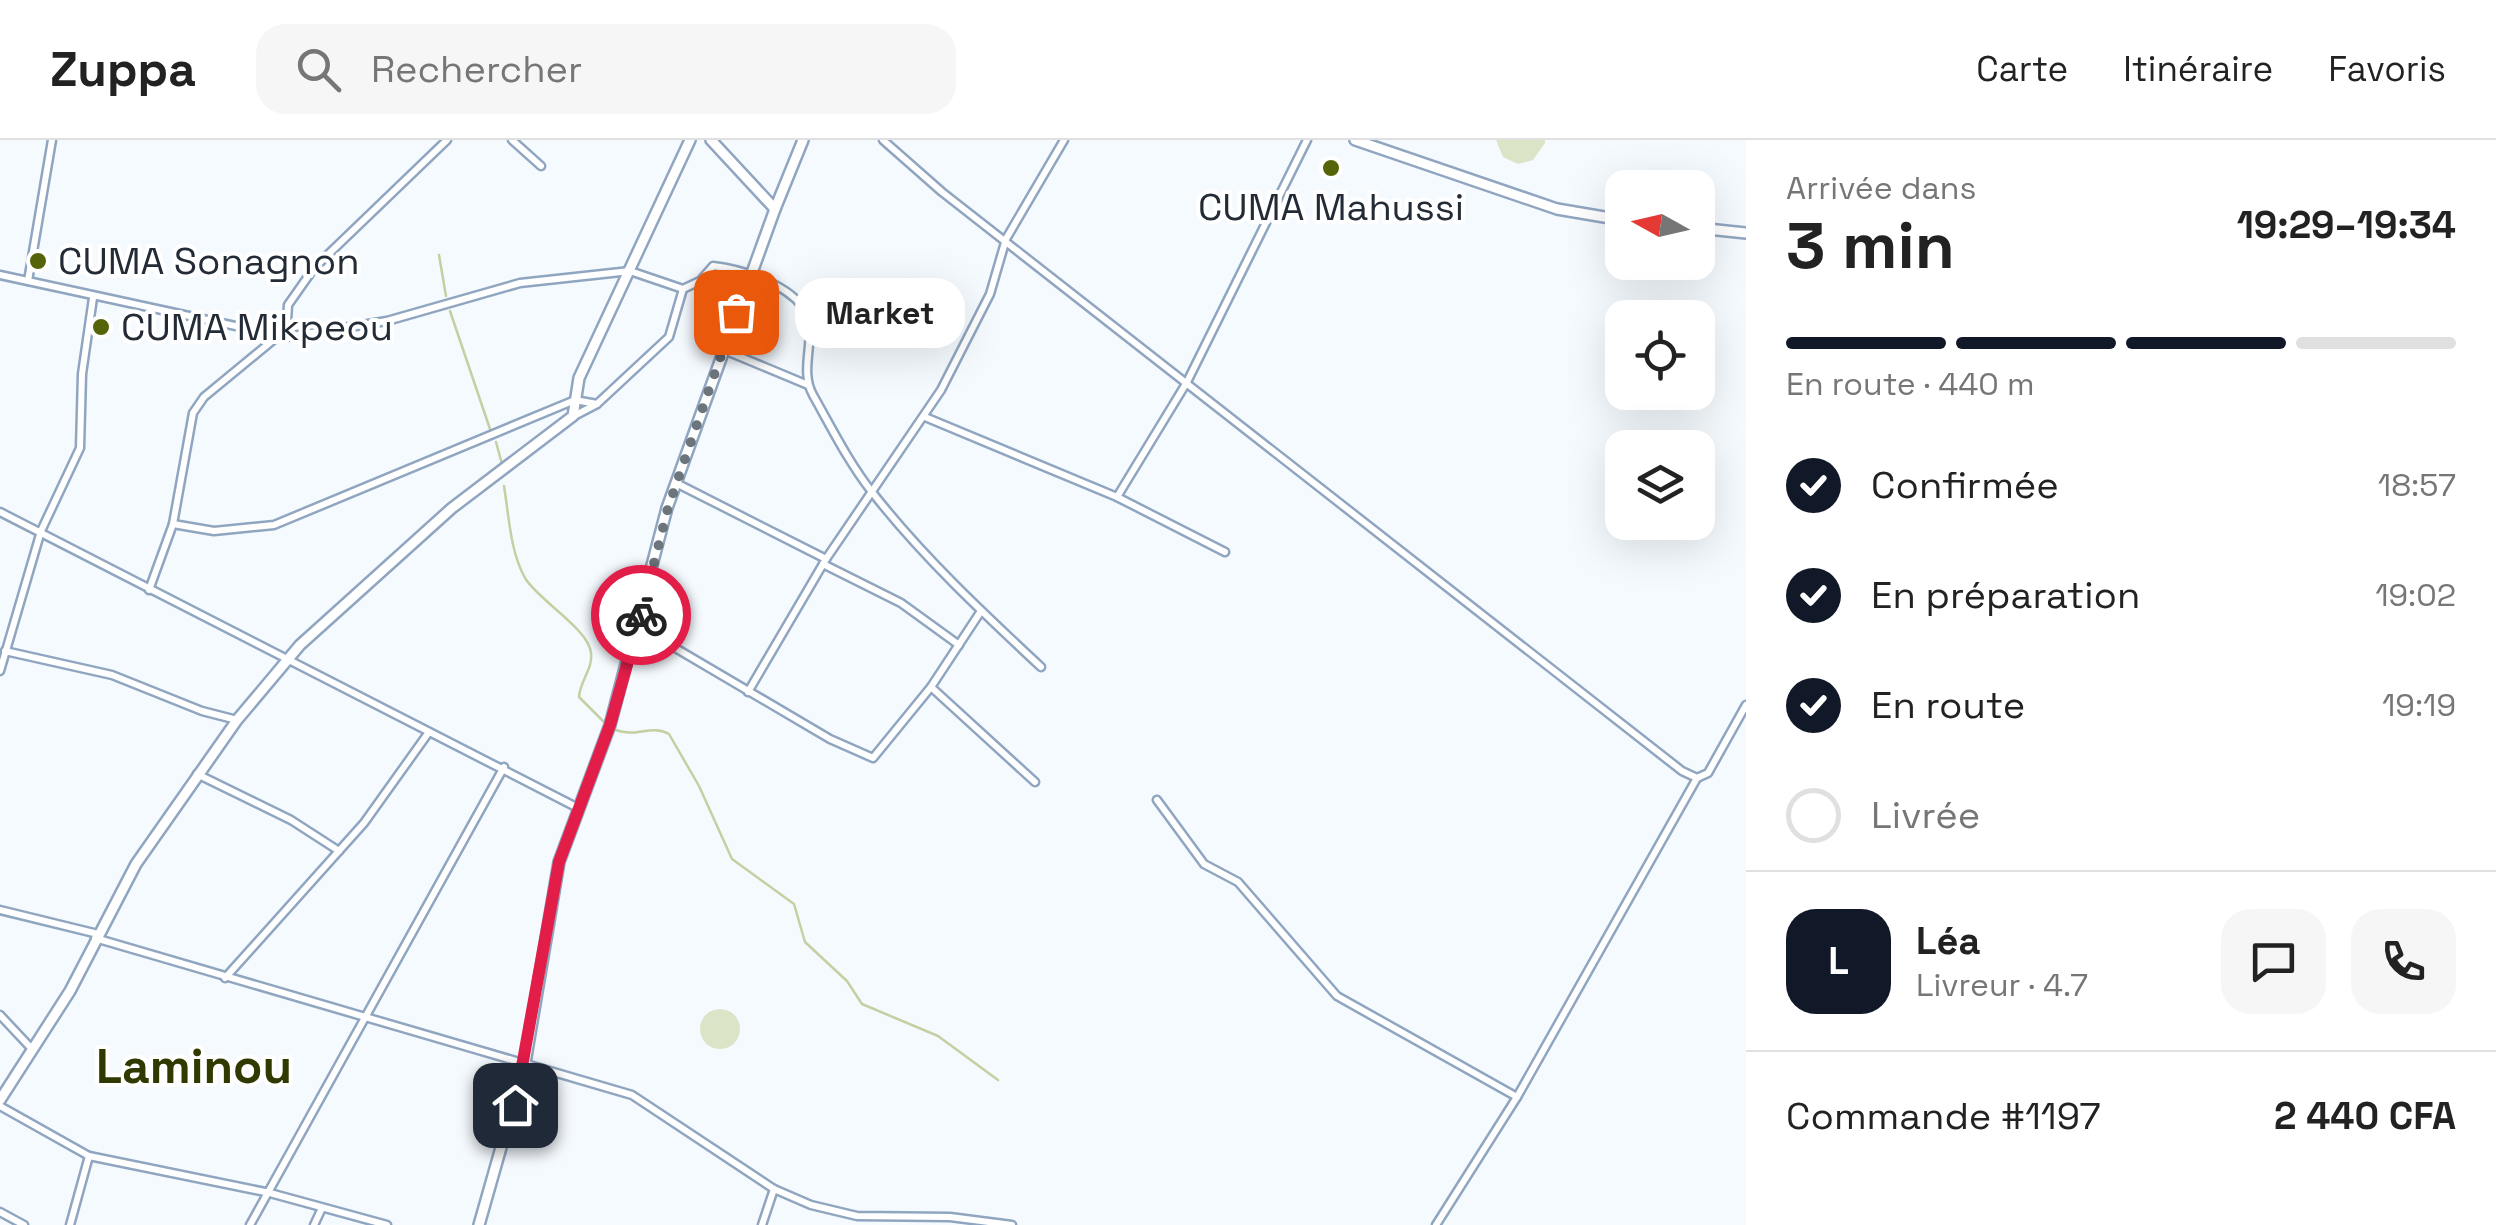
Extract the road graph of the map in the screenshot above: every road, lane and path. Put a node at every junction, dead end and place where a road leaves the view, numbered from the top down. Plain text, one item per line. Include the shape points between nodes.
1 (52, 140) edge
2 (447, 140) edge
3 (512, 140) edge
4 (690, 140) edge
5 (712, 140) edge
6 (803, 140) edge
7 (883, 140) edge
8 (1064, 140) edge
9 (1308, 140) edge
10 (1355, 140) edge
11 (542, 166) dead end
12 (775, 209) junction
13 (1605, 217) edge
14 (1715, 230) edge
15 (1746, 233) edge
16 (1006, 239) junction
17 (630, 270) junction
18 (0, 275) edge
19 (749, 275) junction
20 (28, 281) junction
21 (683, 288) junction
22 (93, 298) junction
23 (282, 337) junction
24 (723, 350) junction
25 (1187, 382) junction
26 (808, 385) junction
27 (576, 400) junction
28 (597, 404) junction
29 (573, 416) junction
30 (925, 417) junction
31 (676, 483) junction
32 (870, 490) junction
33 (1118, 497) junction
34 (0, 512) edge
35 (172, 524) junction
36 (41, 531) junction
37 (1224, 552) dead end
38 (824, 561) junction
39 (149, 590) junction
40 (981, 611) junction
41 (638, 626) junction
42 (959, 645) junction
43 (4, 647) edge
44 (287, 660) junction
45 (1041, 666) dead end
46 (0, 671) edge
47 (932, 687) junction
48 (748, 692) junction
49 (1746, 705) edge
50 (237, 720) junction
51 (429, 732) junction
52 (504, 767) junction
53 (197, 774) junction
54 (1697, 778) junction
55 (1035, 782) dead end
56 (1157, 800) dead end
57 (578, 808) junction
58 (339, 851) junction
59 (0, 910) edge
60 (96, 936) junction
61 (225, 978) junction
62 (0, 1015) edge
63 (363, 1018) junction
64 (31, 1048) junction
65 (525, 1063) junction
66 (1516, 1097) junction
67 (0, 1103) edge
68 (89, 1156) junction
69 (774, 1189) junction
70 (270, 1192) junction
71 (322, 1208) junction
72 (0, 1212) edge
73 (24, 1225) edge
74 (70, 1225) edge
75 (250, 1225) edge
76 (314, 1225) edge
77 (387, 1225) edge
78 (479, 1225) edge
79 (762, 1225) edge
80 (1012, 1225) edge
81 (1436, 1225) edge

1 - 20 street
2 - 23 street via 296,291
3 - 11 street
4 - 17 street
5 - 12 street
6 - 12 street
7 - 16 street
8 - 16 street
9 - 25 street
10 - 13 street via 1556,208
12 - 19 street
14 - 15 street
16 - 25 street
16 - 30 street via 990,294
17 - 21 street
17 - 23 street via 520,283 387,321
17 - 27 street via 579,378
18 - 20 street
19 - 21 street via 713,266
19 - 24 street
19 - 26 street via 779,288 805,311
20 - 22 street
21 - 28 street via 670,337
22 - 23 street
22 - 36 street via 80,448
23 - 35 street via 199,403
24 - 26 street
24 - 31 street
25 - 33 street
25 - 54 street via 1590,703
26 - 32 street
27 - 28 street
27 - 29 street
27 - 35 street via 274,525 214,532
28 - 29 street
29 - 44 street via 452,508
30 - 32 street
30 - 33 street
31 - 38 street
31 - 41 street
32 - 38 street
32 - 40 street
33 - 37 street
34 - 36 street
35 - 39 street
36 - 39 street
36 - 43 street
38 - 42 street via 901,603
38 - 48 street
39 - 44 street
40 - 42 street
40 - 45 street
41 - 48 street
41 - 57 street
42 - 47 street
43 - 46 street
43 - 50 street via 112,675
44 - 50 street
44 - 51 street
47 - 48 street via 873,758
47 - 55 street
49 - 54 street via 1708,773
50 - 53 street
51 - 52 street
51 - 58 street
52 - 57 street
52 - 63 street
53 - 58 street
53 - 60 street
54 - 66 street
56 - 66 street via 1204,864 1238,882 1337,996
57 - 65 street via 554,886
58 - 61 street
59 - 60 street
60 - 61 street
60 - 64 street via 70,991
61 - 63 street
62 - 64 street
63 - 65 street
63 - 70 street
64 - 67 street
65 - 69 street via 643,1100
65 - 78 street
66 - 81 street
67 - 68 street
68 - 70 street
68 - 74 street
69 - 79 street
69 - 80 street via 856,1216
70 - 71 street
70 - 75 street
71 - 76 street
71 - 77 street
72 - 73 street

